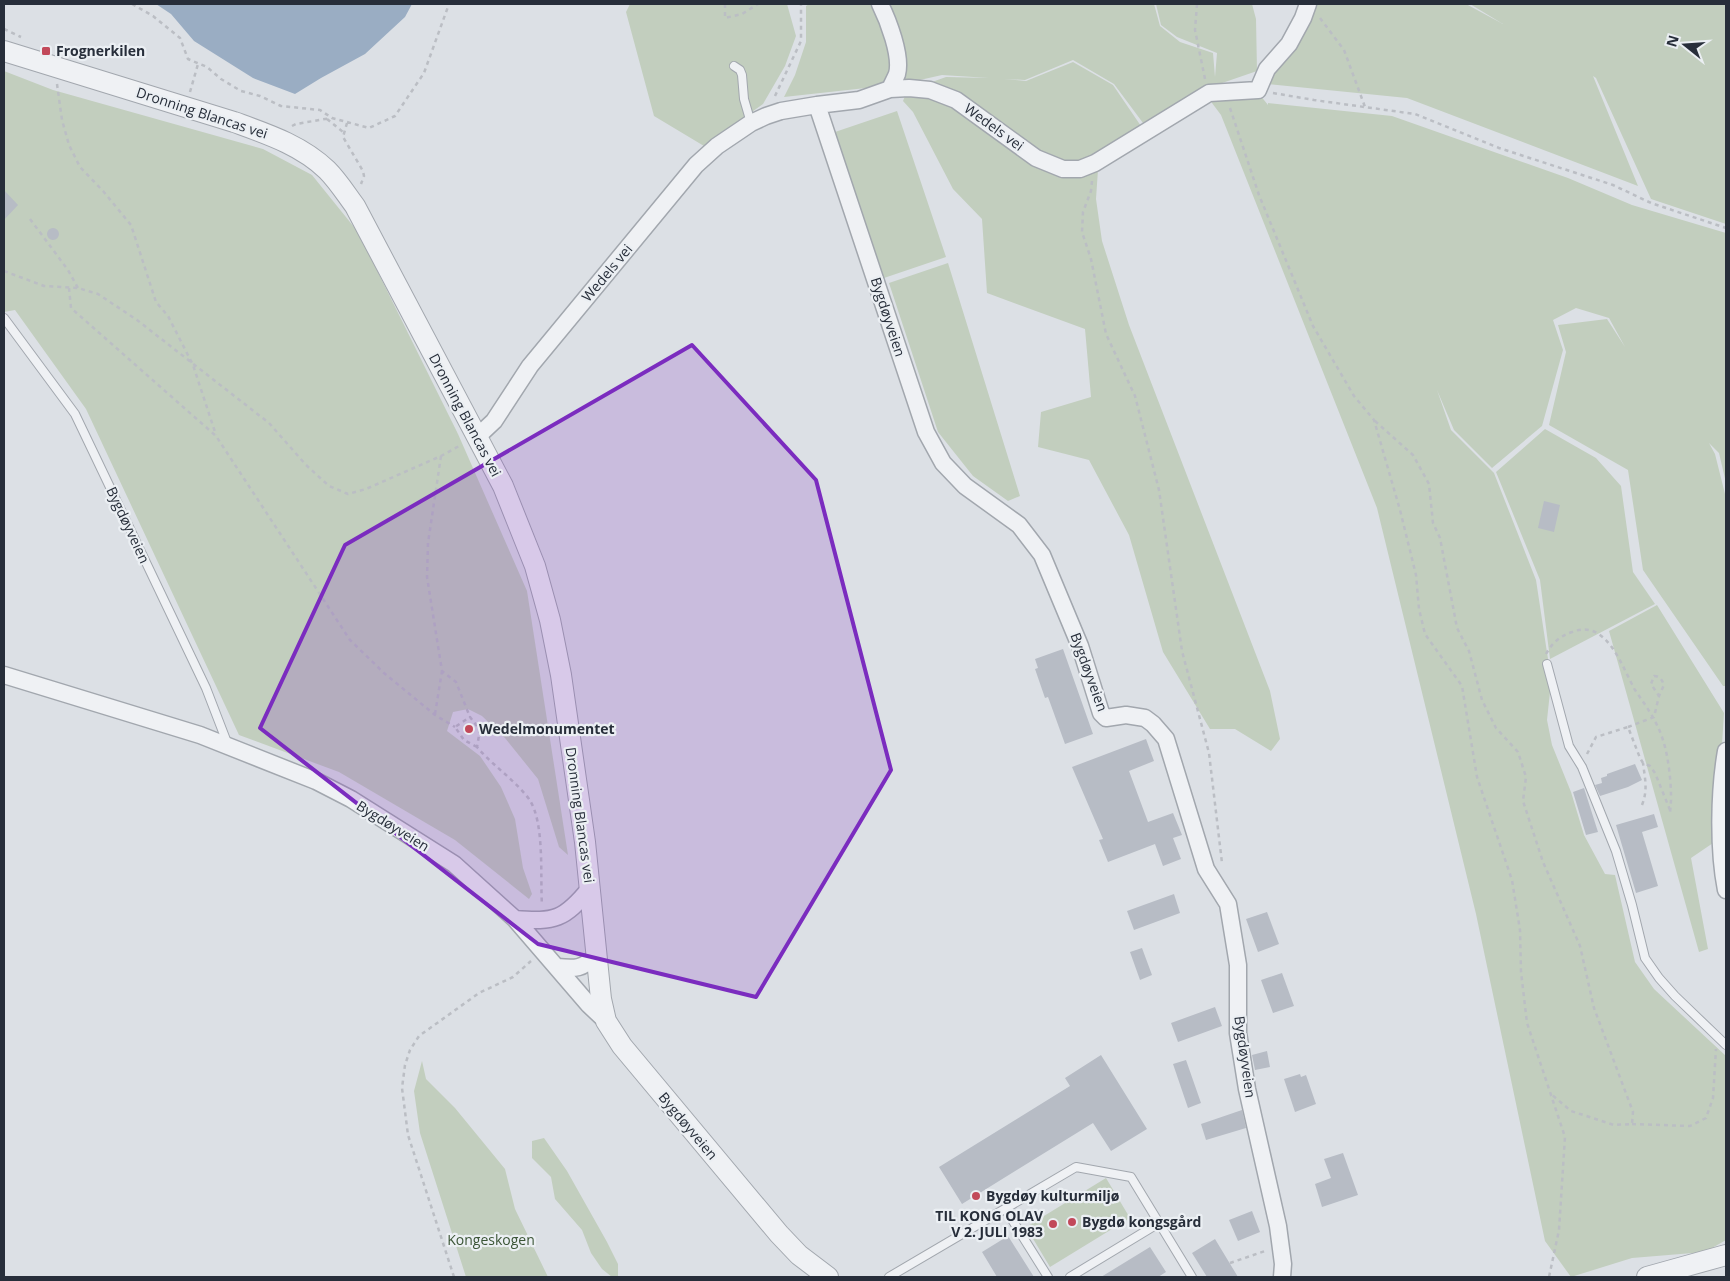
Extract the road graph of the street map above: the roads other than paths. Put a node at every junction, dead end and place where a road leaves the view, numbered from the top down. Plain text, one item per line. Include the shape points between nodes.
1 (880, 4) edge
2 (1313, 10) edge
3 (4, 51) edge
4 (734, 66) dead end
5 (890, 89) junction
6 (817, 105) junction
7 (759, 119) junction
8 (4, 318) edge
9 (472, 439) junction
10 (1546, 664) road end
11 (4, 675) edge
12 (229, 747) junction
13 (1726, 750) edge
14 (590, 888) junction
15 (1726, 890) edge
16 (515, 919) junction
17 (596, 956) junction
18 (558, 967) junction
19 (606, 1021) junction
20 (1726, 1044) edge
21 (1006, 1210) junction
22 (1159, 1223) junction
23 (1725, 1255) edge
24 (828, 1277) edge
25 (890, 1277) edge
26 (1048, 1277) edge
27 (1070, 1277) edge
28 (1192, 1277) edge
29 (1282, 1277) edge
30 (1646, 1277) edge

1 - 5 street via 896,52 897,72
2 - 5 street, Wedels vei via 1303,18 1289,44 1268,69 1258,90 1210,93 1080,169 1063,169 1036,158 956,100 930,90
3 - 9 street, Dronning Blancas vei via 234,122 272,136 316,161 355,206
4 - 7 lane via 742,75 744,99
5 - 6 street, Wedels vei via 859,100
6 - 7 street, Wedels vei via 781,111
6 - 29 street, Bygdøyveien via 926,432 943,463 965,486 1019,525 1042,555 1080,646 1101,713 1106,718 1126,715 1145,718 1160,731 1170,749 1206,869 1228,904 1238,965 1238,1033 1281,1246
7 - 9 street, Wedels vei via 696,165 530,366 494,421
8 - 12 lane, Bygdøyveien via 75,414 206,688
9 - 14 street, Dronning Blancas vei via 503,486 535,566 550,620 562,683
10 - 20 lane via 1569,746 1582,767 1616,851 1645,958 1658,978
11 - 12 street, Bygdøyveien via 200,735
12 - 16 street, Bygdøyveien via 316,781 351,799 454,864
13 - 15 street via 1722,832 1722,871
14 - 16 street via 572,909 556,918 544,921
14 - 17 street, Dronning Blancas vei
16 - 18 street, Bygdøyveien
17 - 18 street via 580,968
17 - 19 street, Dronning Blancas vei
18 - 19 street, Bygdøyveien
19 - 24 street, Bygdøyveien via 622,1046 779,1234 799,1255
21 - 22 lane via 1076,1168 1131,1177
21 - 25 lane
21 - 26 lane
22 - 27 lane
22 - 28 lane
23 - 30 street

